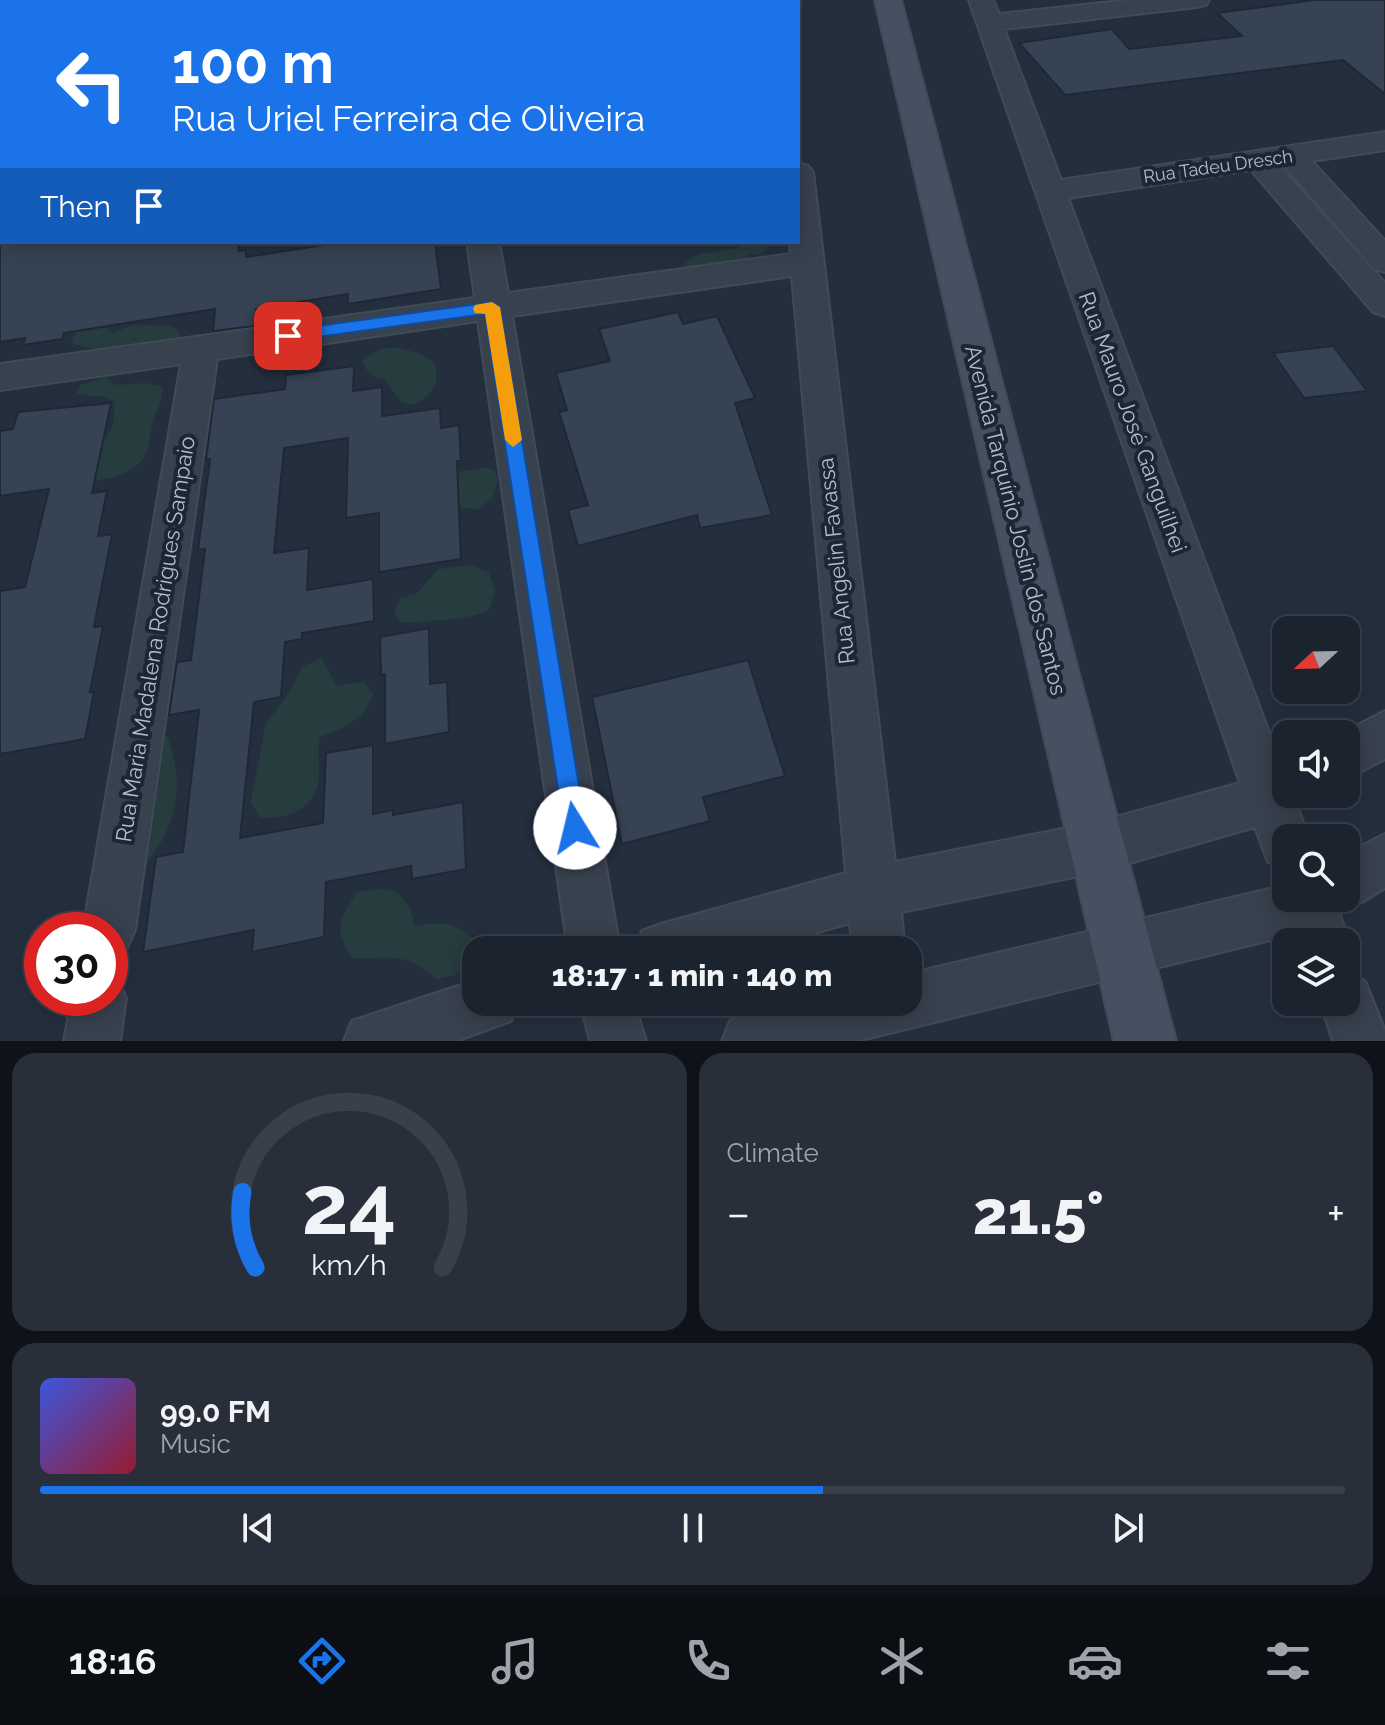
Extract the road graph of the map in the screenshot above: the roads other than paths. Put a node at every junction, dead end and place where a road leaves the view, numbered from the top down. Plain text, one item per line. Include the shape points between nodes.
1 (888, 0) edge
2 (1197, 0) edge
3 (985, 12) edge
4 (1385, 141) edge
5 (1291, 155) junction
6 (1257, 159) junction
7 (1050, 191) junction
8 (800, 195) edge
9 (483, 244) edge
10 (1385, 261) edge
11 (806, 263) junction
12 (1385, 304) edge
13 (492, 307) junction
14 (201, 348) junction
15 (0, 377) edge
16 (1385, 734) edge
17 (1360, 748) edge
18 (1272, 781) edge
19 (1272, 795) edge
20 (1098, 847) junction
21 (1385, 859) edge
22 (1360, 877) edge
23 (871, 892) junction
24 (112, 912) edge
25 (1289, 912) edge
26 (592, 936) edge
27 (712, 936) edge
28 (877, 936) edge
29 (1122, 948) junction
30 (922, 1002) edge
31 (462, 1012) edge
32 (96, 1016) edge
33 (611, 1016) edge
34 (866, 1016) edge
35 (1352, 1016) edge
36 (92, 1041) edge
37 (372, 1041) edge
38 (618, 1041) edge
39 (750, 1041) edge
40 (1145, 1041) edge
41 (1361, 1041) edge

1 - 20 street, Avenida Tarquínio Joslin dos Santos
2 - 3 street
3 - 7 street, Rua Mauro José Ganguilhei
4 - 5 street, Rua Tadeu Dresch
5 - 6 street, Rua Tadeu Dresch
5 - 10 street
6 - 7 street, Rua Tadeu Dresch
6 - 12 street
7 - 18 street, Rua Mauro José Ganguilhei
8 - 11 street, Rua Angelin Favassa
9 - 13 street
11 - 13 street
11 - 23 street, Rua Angelin Favassa
13 - 14 street
13 - 26 street
14 - 15 street
14 - 24 street, Rua Maria Madalena Rodrigues Sampaio
16 - 17 street
19 - 20 street
20 - 23 street
20 - 29 street, Avenida Tarquínio Joslin dos Santos
21 - 22 street
23 - 27 street
23 - 28 street, Rua Angelin Favassa
25 - 29 street
29 - 30 street
29 - 40 street, Avenida Tarquínio Joslin dos Santos
31 - 37 street
32 - 36 street
33 - 38 street
34 - 39 street
35 - 41 street

